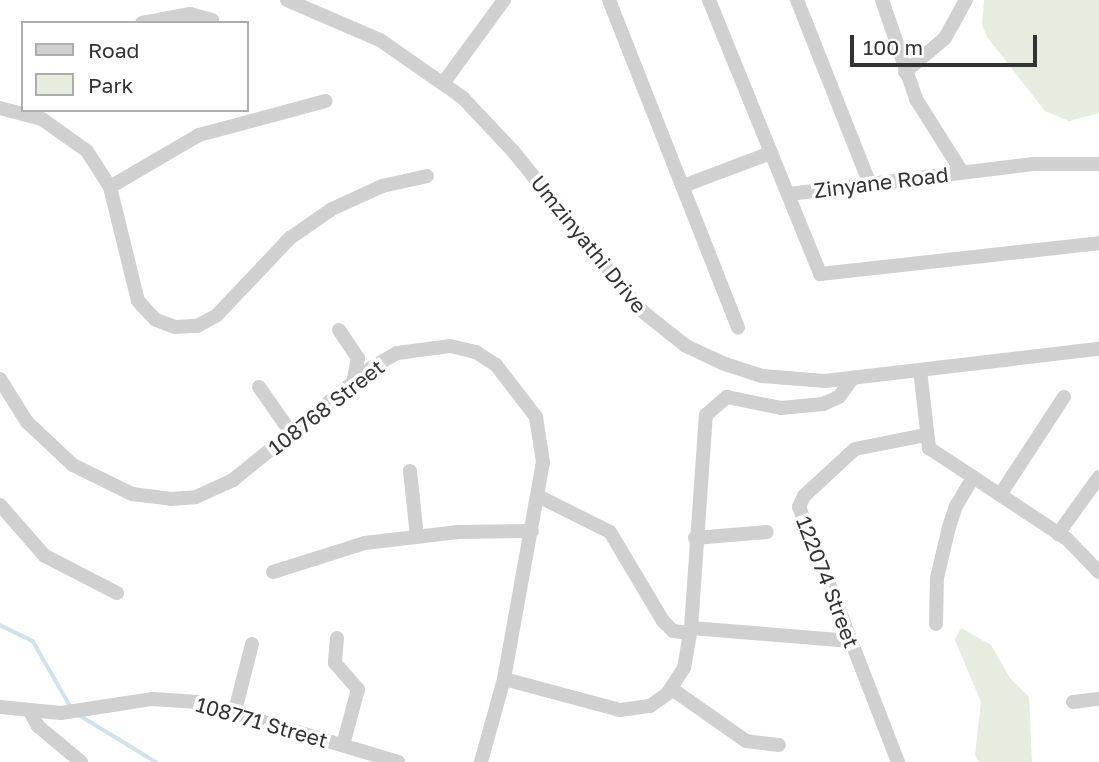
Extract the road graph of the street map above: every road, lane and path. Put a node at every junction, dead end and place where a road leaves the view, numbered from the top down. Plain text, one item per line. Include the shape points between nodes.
1 (287, 0) edge
2 (504, 0) edge
3 (609, 0) edge
4 (709, 0) edge
5 (797, 0) edge
6 (882, 0) edge
7 (966, 0) edge
8 (212, 20) dead end
9 (153, 21) edge
10 (905, 72) junction
11 (444, 82) junction
12 (326, 102) dead end
13 (0, 108) edge
14 (20, 108) edge
15 (29, 112) edge
16 (771, 153) junction
17 (1099, 164) edge
18 (962, 172) junction
19 (427, 176) dead end
20 (870, 184) junction
21 (683, 186) junction
22 (110, 187) junction
23 (789, 194) junction
24 (1099, 243) edge
25 (738, 328) dead end
26 (339, 330) dead end
27 (1099, 349) edge
28 (920, 370) junction
29 (853, 378) junction
30 (0, 379) edge
31 (353, 384) junction
32 (259, 387) dead end
33 (1064, 397) dead end
34 (292, 433) junction
35 (925, 435) junction
36 (410, 471) dead end
37 (1099, 477) edge
38 (973, 478) junction
39 (1000, 495) junction
40 (538, 496) junction
41 (0, 505) edge
42 (532, 531) junction
43 (767, 532) dead end
44 (1058, 534) junction
45 (417, 536) junction
46 (695, 538) junction
47 (1098, 570) edge
48 (273, 572) dead end
49 (117, 593) dead end
50 (936, 624) dead end
51 (691, 630) junction
52 (337, 638) dead end
53 (851, 641) junction
54 (252, 644) dead end
55 (504, 679) junction
56 (672, 688) junction
57 (1099, 699) edge
58 (1073, 702) dead end
59 (0, 708) edge
60 (236, 711) junction
61 (31, 713) junction
62 (343, 745) junction
63 (779, 745) dead end
64 (81, 762) edge
65 (397, 762) edge
66 (481, 762) edge
67 (898, 762) edge

1 - 11 street, Umzinyathi Drive via 357,28
2 - 11 street
3 - 21 street
4 - 16 street, Zinyane Road
5 - 20 street
6 - 10 street
7 - 10 street via 945,38
8 - 9 street via 190,14
10 - 18 street via 921,110
11 - 29 street, Umzinyathi Drive via 497,133 619,286 668,333 706,356 762,376 797,381
12 - 22 street via 199,135
13 - 14 street
15 - 22 street via 74,138
16 - 21 street
16 - 23 street, Zinyane Road
17 - 18 street, Zinyane Road via 1033,164
18 - 20 street, Zinyane Road
19 - 22 street via 382,186 318,217 290,238 216,316 183,327 156,320 138,301
20 - 23 street, Zinyane Road
21 - 25 street
23 - 24 street via 814,269 828,276
26 - 31 street via 358,358
27 - 28 street, Umzinyathi Drive
28 - 29 street, Umzinyathi Drive
28 - 35 street
29 - 46 street via 835,400 809,407 781,408 731,397 714,405 702,432
30 - 34 street, 108768 Street via 27,422 61,456 104,483 146,497 170,499 209,492 233,480
31 - 34 street, 108768 Street
31 - 40 street, 108768 Street via 390,356 424,346 450,346 483,356 509,377 536,417 543,446
32 - 34 street
33 - 39 street
35 - 38 street via 932,451
35 - 53 street, 122074 Street via 855,449 799,504
36 - 45 street
37 - 44 street
38 - 39 street
38 - 50 street via 949,527 937,578
39 - 44 street
40 - 42 street, 108768 Street
40 - 51 street via 610,532 663,621 673,631
41 - 49 street via 45,556
42 - 45 street
42 - 55 street, 108768 Street
43 - 46 street
44 - 47 street
45 - 48 street via 365,543
46 - 51 street
51 - 53 street
51 - 56 street via 684,668
52 - 62 street via 335,663 358,689
53 - 67 street, 122074 Street
54 - 60 street
55 - 56 street via 627,711 650,706
55 - 66 street, 108768 Street
56 - 63 street via 746,741
57 - 58 street
59 - 61 street, 108771 Street
60 - 61 street, 108771 Street via 177,699
60 - 62 street, 108771 Street
61 - 64 street via 38,726
62 - 65 street, 108771 Street

